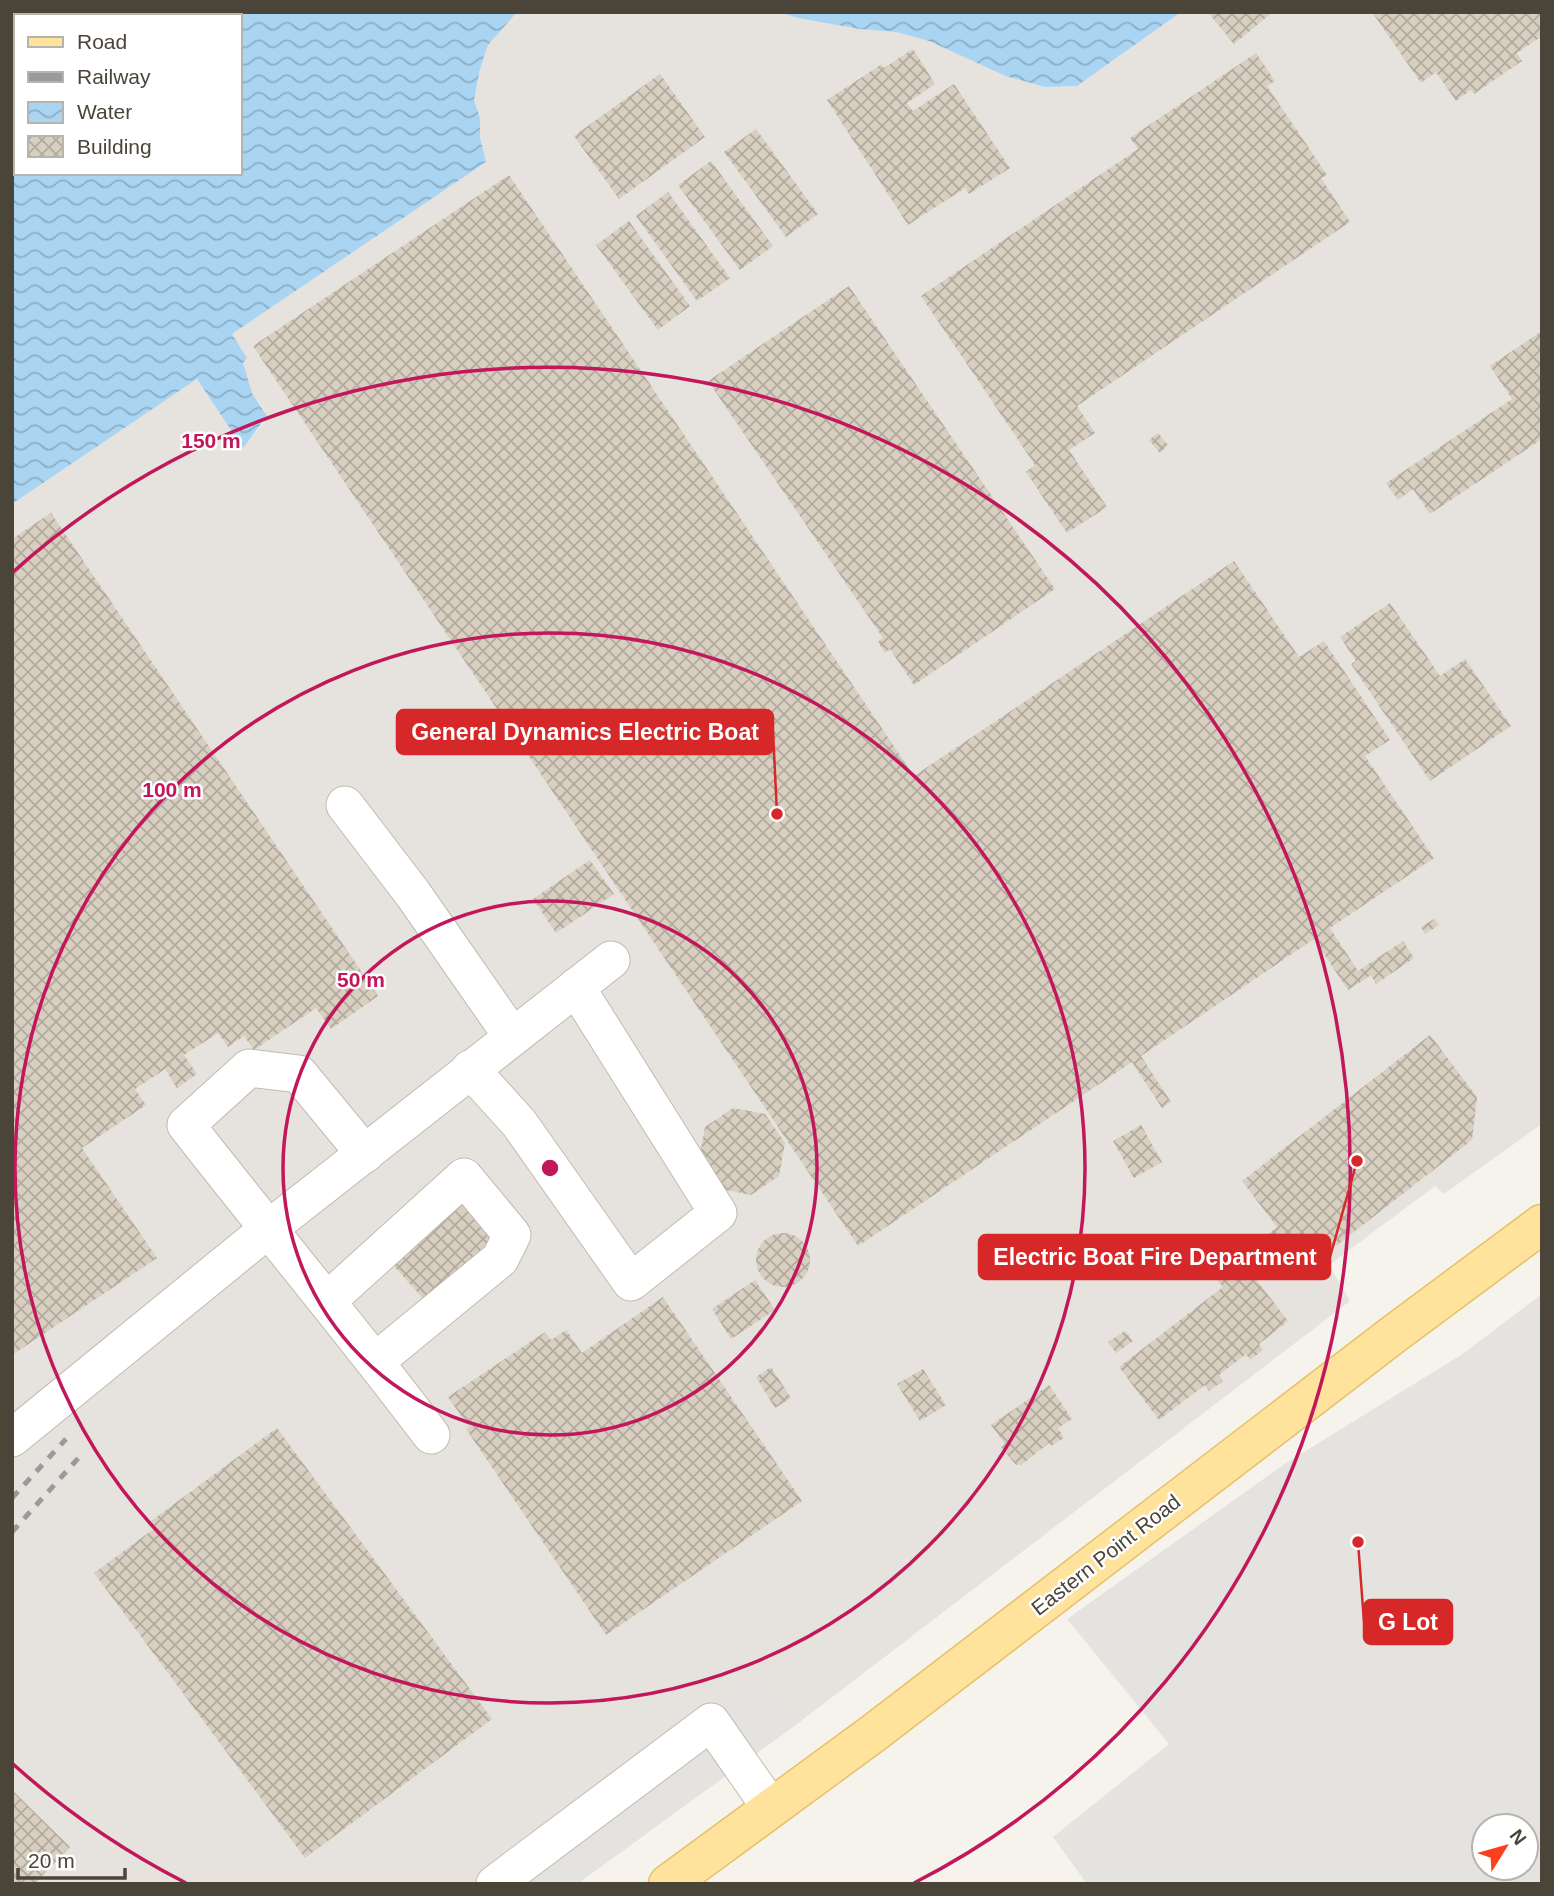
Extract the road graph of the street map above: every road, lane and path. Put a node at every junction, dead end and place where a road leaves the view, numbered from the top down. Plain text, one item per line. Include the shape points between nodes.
1 (345, 805) dead end
2 (611, 960) dead end
3 (576, 987) junction
4 (512, 1036) junction
5 (470, 1069) junction
6 (365, 1154) junction
7 (1542, 1224) edge
8 (267, 1230) junction
9 (327, 1301) junction
10 (376, 1361) junction
11 (431, 1435) dead end
12 (12, 1438) edge
13 (771, 1808) junction
14 (495, 1884) edge
15 (668, 1884) edge

1 - 4 lane
2 - 3 lane
3 - 4 lane
3 - 5 lane via 718,1213 631,1282 519,1123
4 - 5 lane
5 - 6 lane
6 - 8 lane
6 - 8 lane via 299,1074 249,1068 186,1125
7 - 13 main road, Eastern Point Road
8 - 9 lane
8 - 12 lane
9 - 10 lane
9 - 10 lane via 464,1177 512,1234 500,1259
10 - 11 lane
13 - 14 lane via 711,1722
13 - 15 main road, Eastern Point Road

